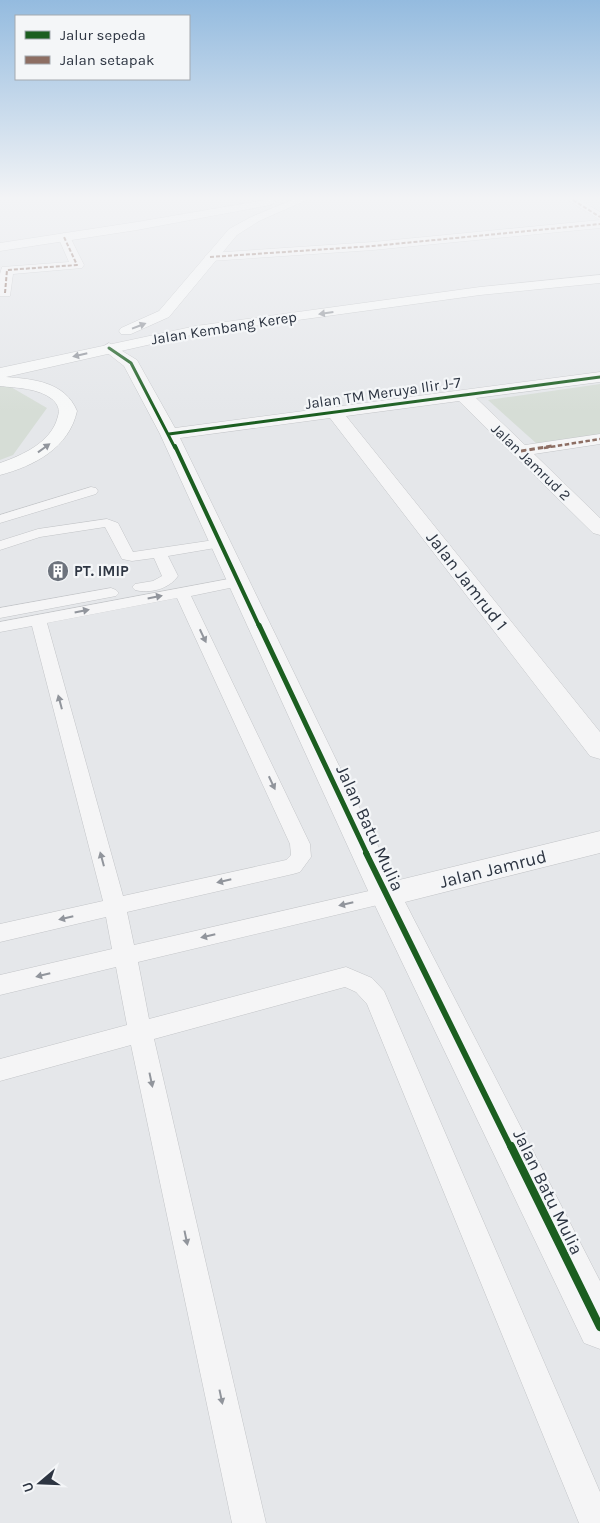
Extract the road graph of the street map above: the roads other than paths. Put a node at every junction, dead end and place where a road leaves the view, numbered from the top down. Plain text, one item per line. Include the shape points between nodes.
1 (7, 271) edge
2 (204, 271) edge
3 (600, 278) edge
4 (5, 293) dead end
5 (186, 309) junction
6 (282, 318) junction
7 (147, 339) junction
8 (109, 348) junction
9 (0, 358) edge
10 (131, 363) junction
11 (0, 373) edge
12 (600, 377) edge
13 (0, 381) edge
14 (463, 395) junction
15 (335, 413) junction
16 (169, 434) junction
17 (600, 439) edge
18 (521, 451) junction
19 (0, 470) edge
20 (92, 491) dead end
21 (0, 519) edge
22 (600, 529) edge
23 (221, 544) junction
24 (0, 546) edge
25 (159, 553) junction
26 (239, 582) junction
27 (182, 592) junction
28 (0, 613) edge
29 (38, 620) junction
30 (0, 627) edge
31 (600, 750) edge
32 (600, 842) edge
33 (386, 895) junction
34 (115, 906) junction
35 (0, 933) edge
36 (124, 955) junction
37 (0, 985) edge
38 (140, 1032) junction
39 (0, 1070) edge
40 (600, 1327) edge
41 (249, 1523) edge
42 (596, 1523) edge

1 - 4 street
2 - 5 main road
3 -> 6 main road, Jalan Kembang Kerep
5 - 6 main road via 237,321
9 -> 5 main road via 126,331
6 - 7 main road, Jalan Kembang Kerep
7 - 8 main road, Jalan Kembang Kerep
7 - 10 street
8 - 10 street, Jalan Batu Mulia
8 -> 11 main road, Jalan Kembang Kerep
10 - 16 street, Jalan Batu Mulia
12 - 14 street, Jalan TM Meruya Ilir J-7
19 -> 13 main road via 49,445 61,431 68,411 64,400 52,392
14 - 15 street, Jalan TM Meruya Ilir J-7
14 - 18 street, Jalan Jamrud 2
15 - 16 street, Jalan TM Meruya Ilir J-7
15 - 31 street, Jalan Jamrud 1
16 - 23 street, Jalan Batu Mulia
17 - 18 street
18 - 22 street, Jalan Jamrud 2
20 - 21 lane
23 - 25 lane
23 - 26 street, Jalan Batu Mulia
24 - 25 lane via 38,533 107,523 113,526 127,556
25 - 28 lane via 170,576 162,584
26 - 27 lane
26 - 33 street, Jalan Batu Mulia
29 -> 27 lane
27 -> 34 lane via 300,844 301,857 293,866
29 - 30 lane
34 -> 29 lane
32 - 33 street, Jalan Jamrud
33 -> 36 lane
33 - 40 street, Jalan Batu Mulia
34 -> 35 lane
34 - 36 lane
36 -> 37 lane
36 - 38 lane
38 - 39 lane
38 -> 41 lane
38 - 42 lane via 346,978 364,985 376,998

